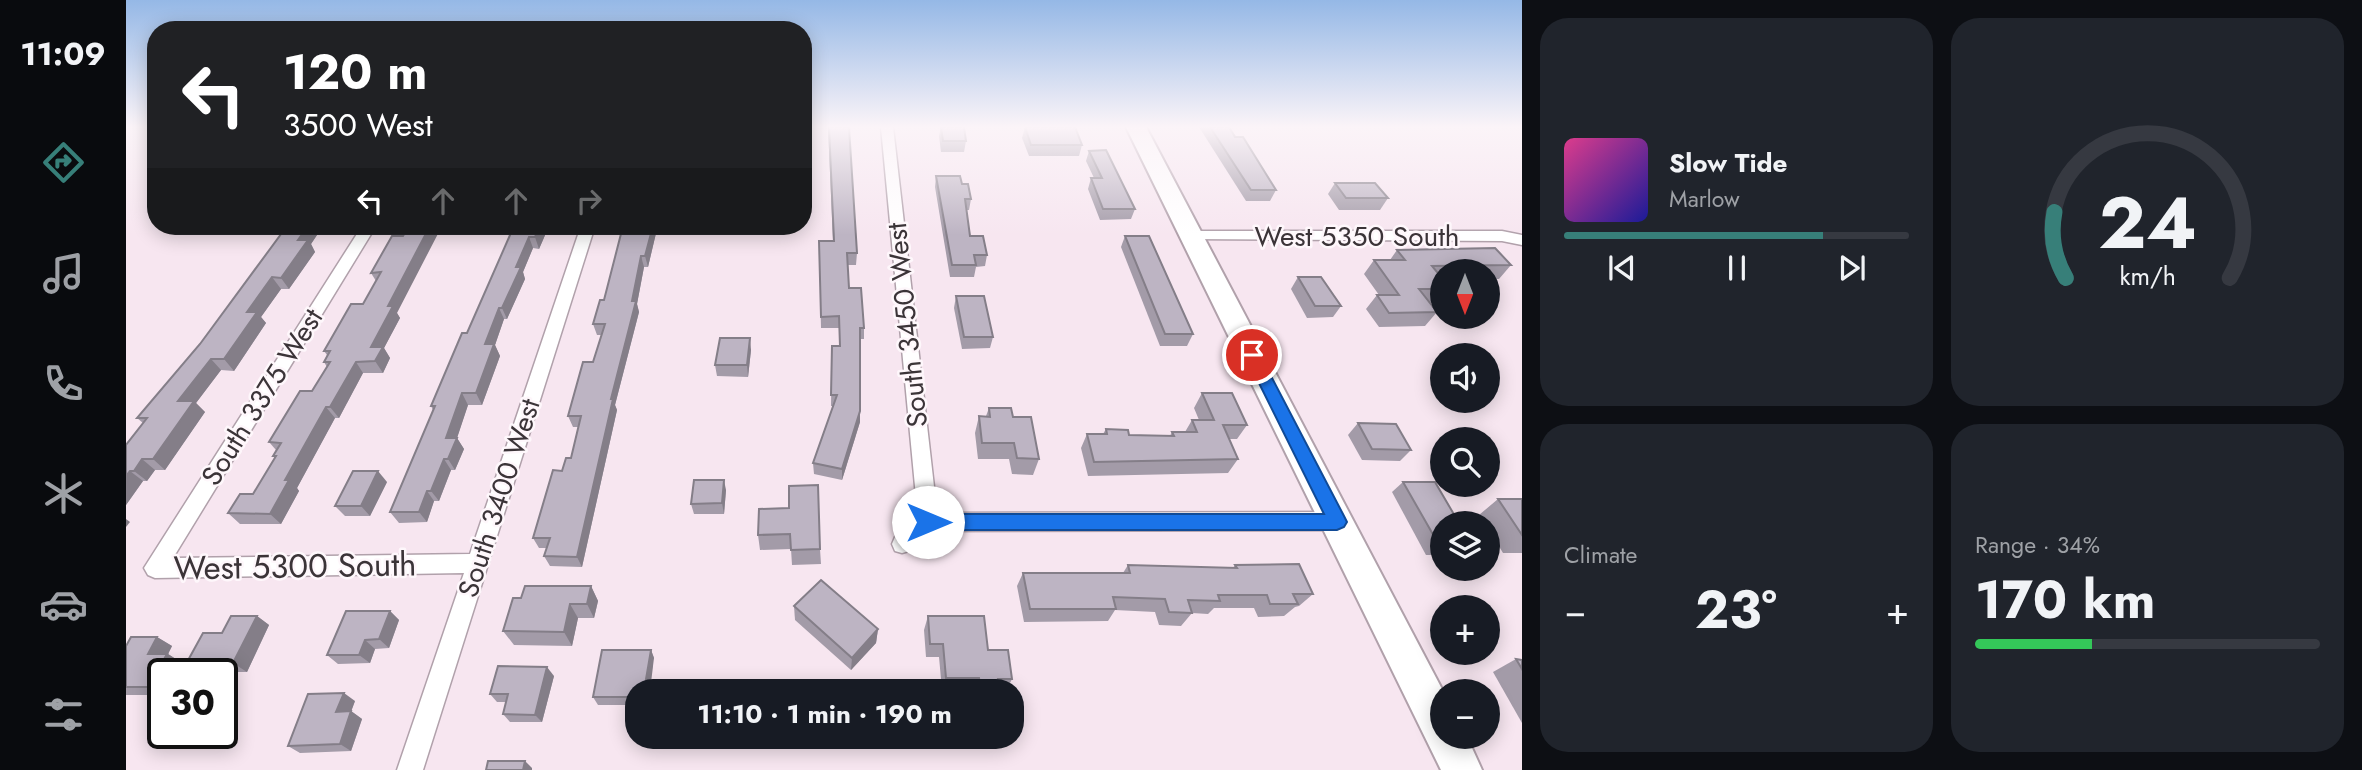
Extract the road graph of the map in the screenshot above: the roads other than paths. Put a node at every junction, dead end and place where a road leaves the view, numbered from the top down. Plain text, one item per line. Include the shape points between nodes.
1 (891, 163) edge
2 (1154, 163) edge
3 (363, 235) edge
4 (585, 235) edge
5 (1192, 236) junction
6 (1522, 240) edge
7 (928, 522) junction
8 (1337, 522) junction
9 (902, 544) dead end
10 (477, 563) junction
11 (155, 568) joint
12 (1430, 706) edge
13 (1452, 749) edge
14 (410, 770) edge
15 (1462, 770) edge

1 - 7 street, South 3450 West
2 - 5 main road
3 - 11 street, South 3375 West
4 - 10 street, South 3400 West
5 - 6 street, West 5350 South via 1502,236
5 - 8 main road
7 - 8 street
7 - 9 street
8 - 12 main road
10 - 11 street, West 5300 South
10 - 14 street, South 3400 West
13 - 15 main road

